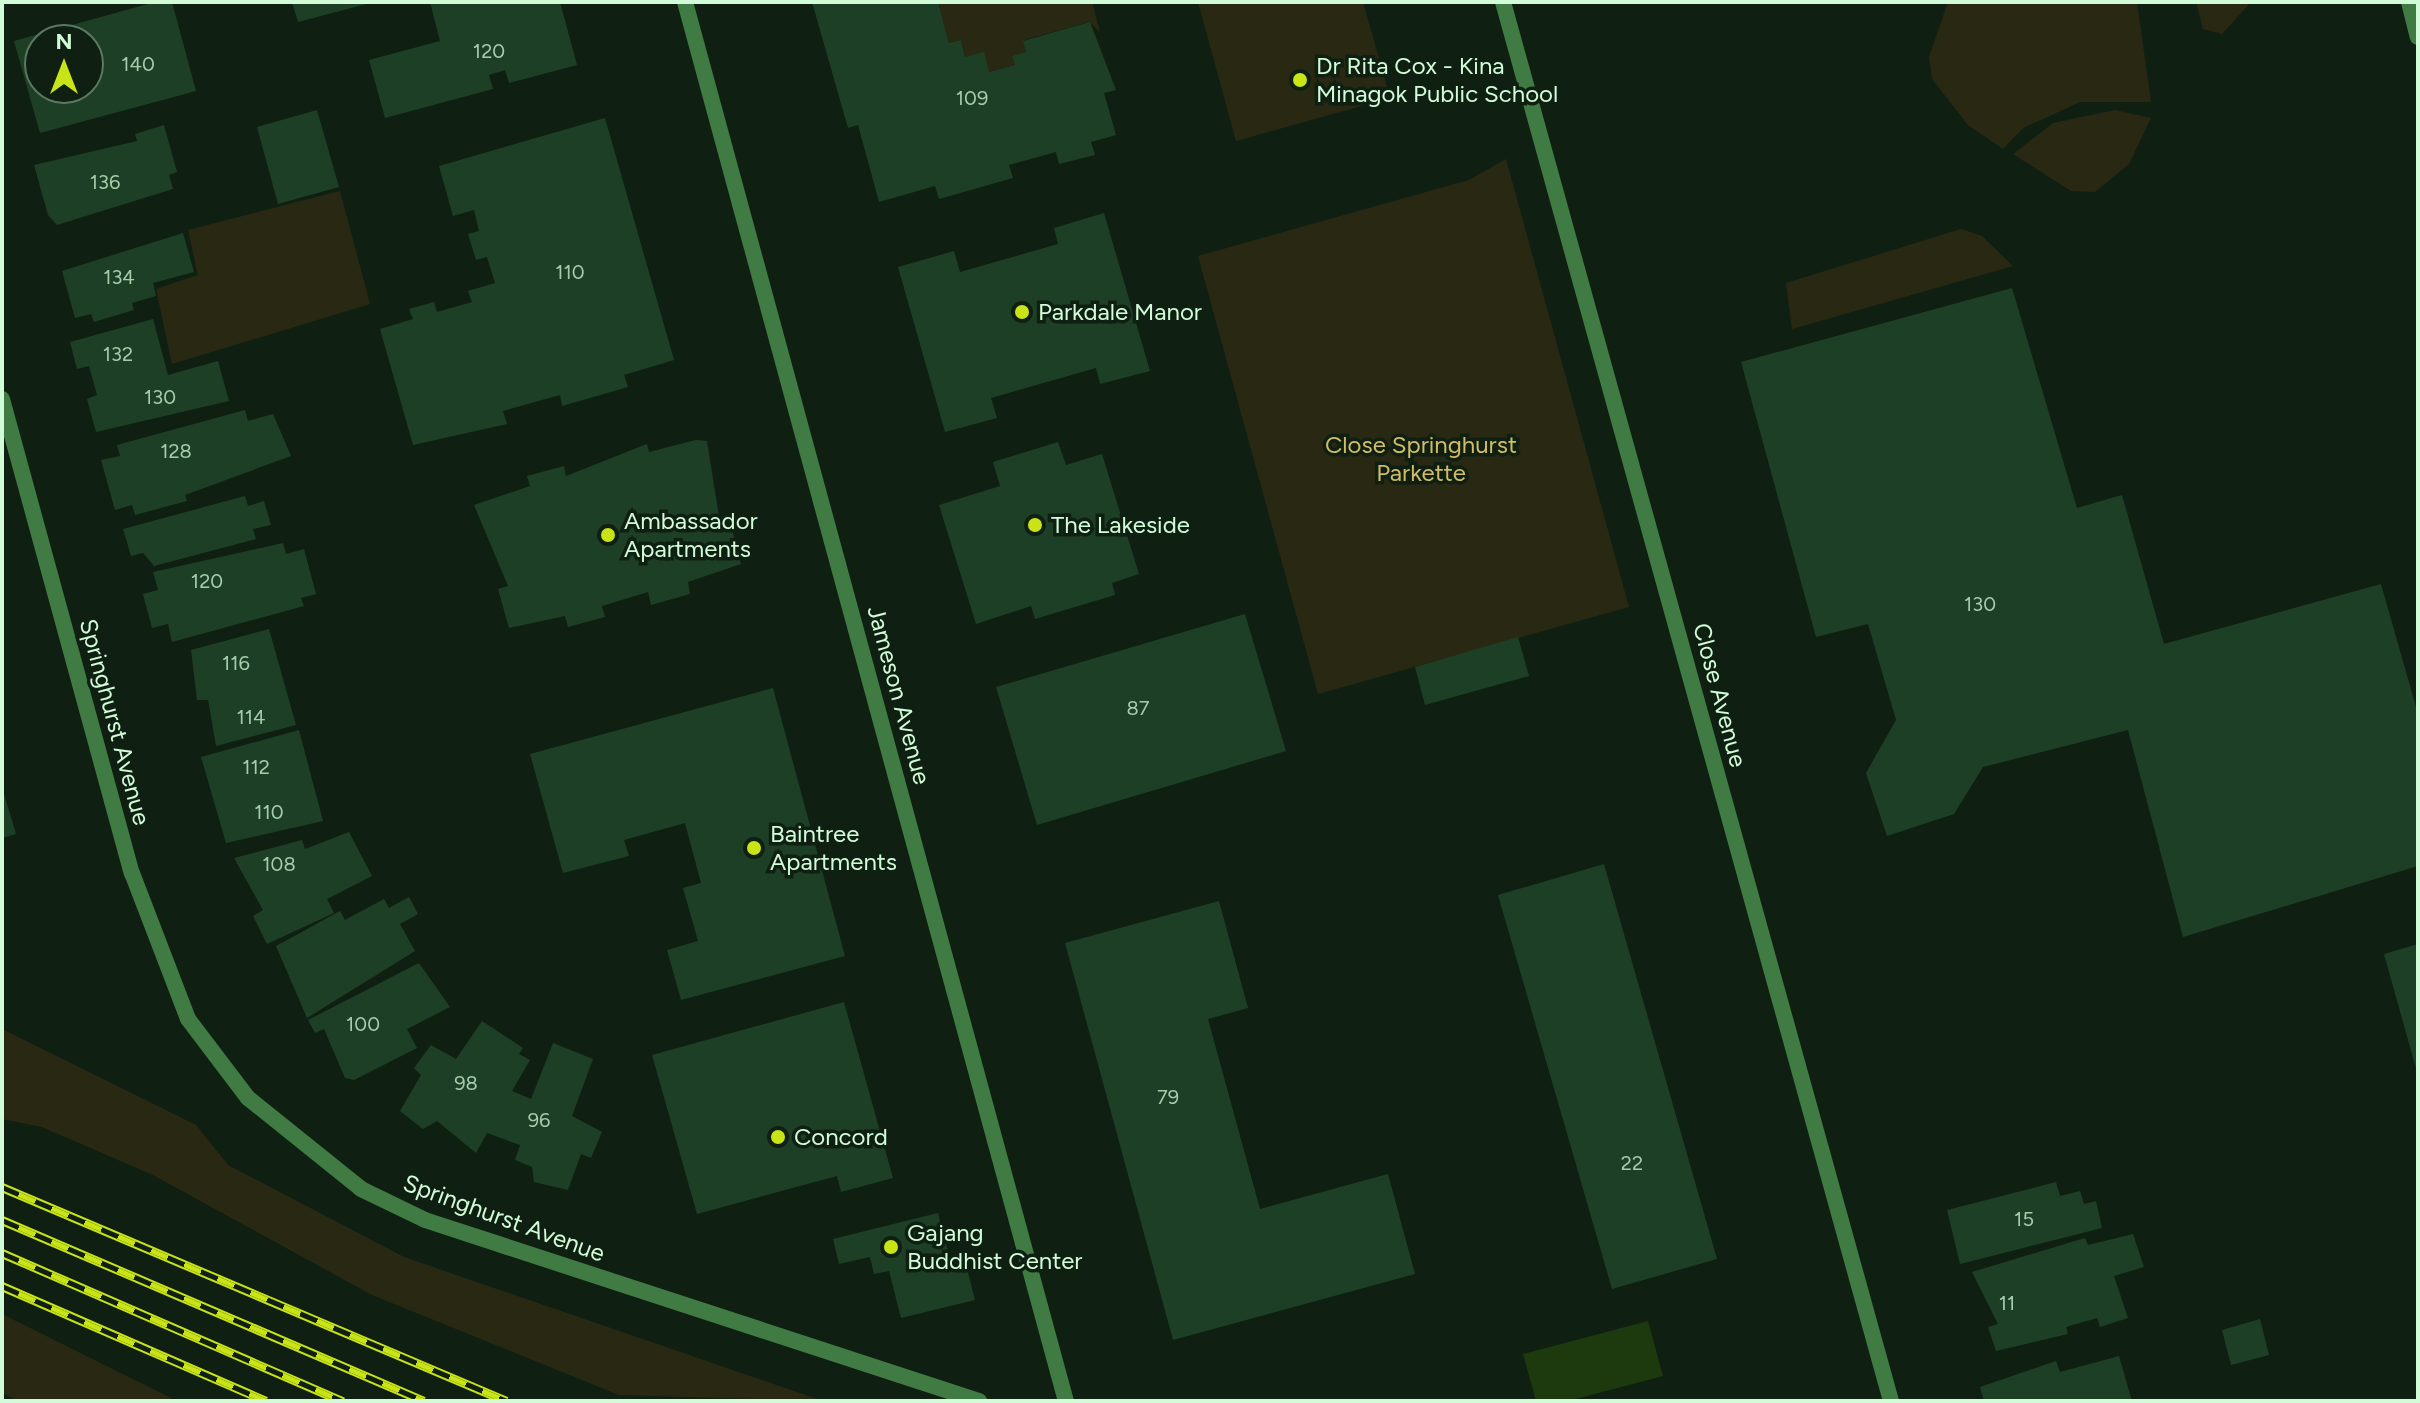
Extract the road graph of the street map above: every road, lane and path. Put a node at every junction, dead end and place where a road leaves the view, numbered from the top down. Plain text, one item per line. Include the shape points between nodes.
1 (685, 2) edge
2 (1503, 2) edge
3 (2409, 2) edge
4 (2418, 37) edge
5 (2, 399) edge
6 (979, 1401) edge
7 (1066, 1401) edge
8 (1891, 1401) edge

1 - 7 street, Jameson Avenue
2 - 8 street, Close Avenue
3 - 4 street
5 - 6 street, Springhurst Avenue via 132,873 188,1019 248,1098 361,1189 425,1220

